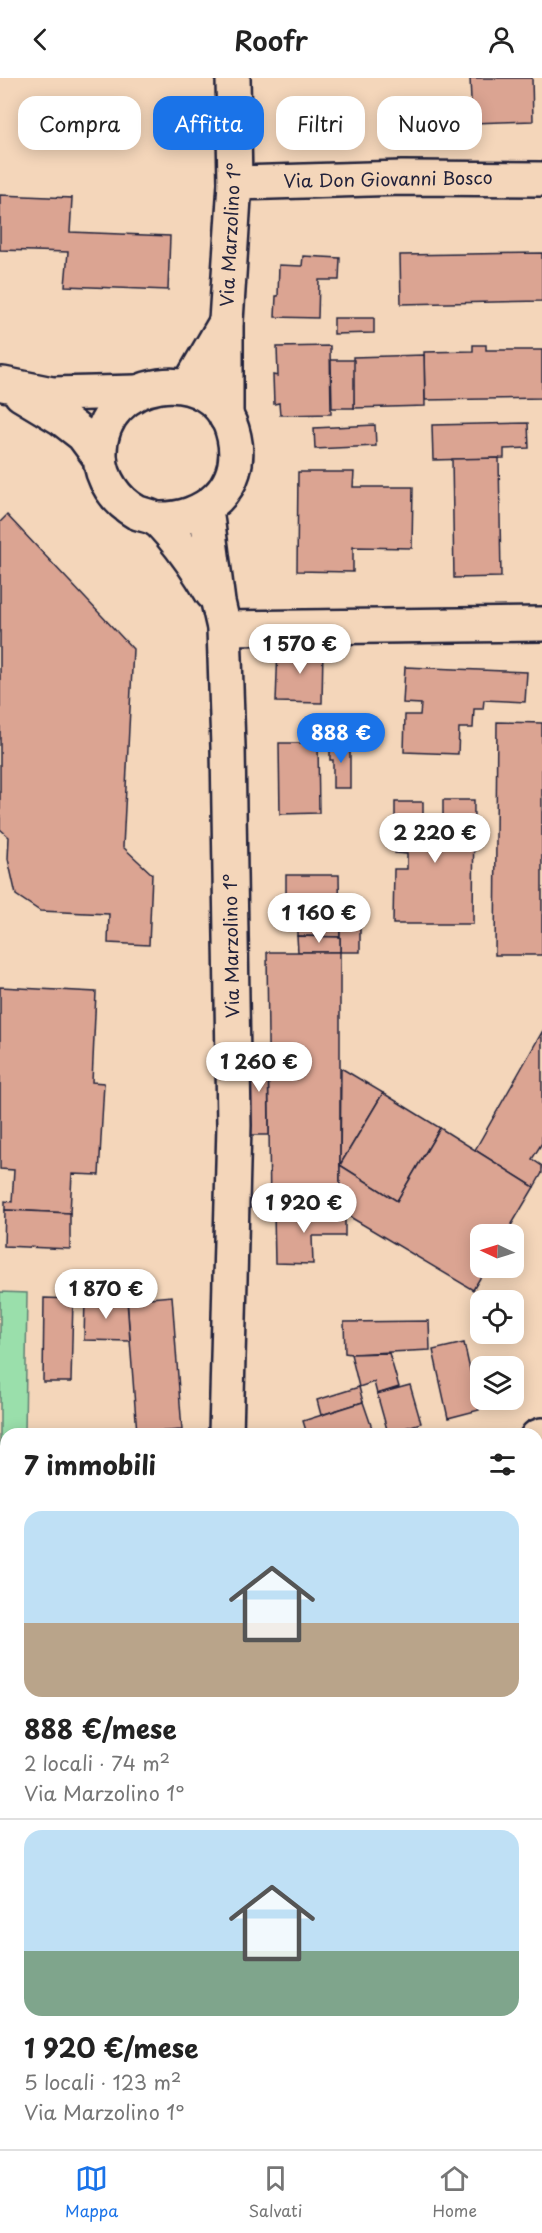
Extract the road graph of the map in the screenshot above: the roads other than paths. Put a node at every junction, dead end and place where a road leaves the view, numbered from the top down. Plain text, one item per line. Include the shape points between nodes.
1 (233, 78) edge
2 (542, 179) edge
3 (235, 183) junction
4 (226, 321) junction
5 (2, 383) edge
6 (188, 387) junction
7 (137, 392) junction
8 (226, 417) junction
9 (100, 458) junction
10 (206, 509) junction
11 (157, 519) junction
12 (221, 615) junction
13 (542, 624) edge
14 (226, 1428) edge

1 - 3 main road, Via Marzolino 1°
2 - 3 main road, Via Don Giovanni Bosco
3 - 4 main road, Via Marzolino 1°
4 - 6 main road, Via Marzolino 1°
4 - 8 main road, Via Marzolino 1°
5 - 7 main road via 52,394
5 - 9 main road via 61,418 82,435
6 - 7 main road via 171,384
6 - 8 main road via 216,404
7 - 9 main road via 109,420
8 - 10 main road via 234,436 234,466 221,495
9 - 11 main road via 106,480 118,498 136,512
10 - 11 main road via 174,520
10 - 12 main road, Via Marzolino 1°
11 - 12 main road via 188,554
12 - 13 main road
12 - 14 main road, Via Marzolino 1° via 228,747 234,1125

